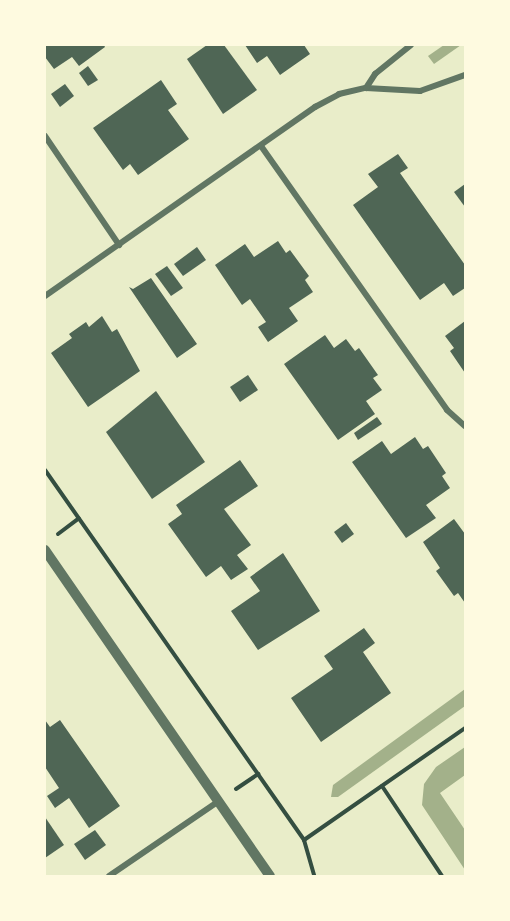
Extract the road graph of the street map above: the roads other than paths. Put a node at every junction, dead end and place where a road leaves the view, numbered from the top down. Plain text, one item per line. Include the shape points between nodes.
1 (411, 45) edge
2 (465, 75) edge
3 (366, 88) junction
4 (45, 135) edge
5 (261, 146) junction
6 (119, 244) junction
7 (45, 296) edge
8 (465, 426) edge
9 (45, 550) edge
10 (219, 801) junction
11 (109, 876) edge
12 (270, 876) edge

1 - 3 street via 375,74
2 - 3 street via 420,91
3 - 5 street via 327,100
4 - 6 street
5 - 6 street
5 - 8 street via 447,410
6 - 7 street
9 - 10 street
10 - 11 street
10 - 12 street

